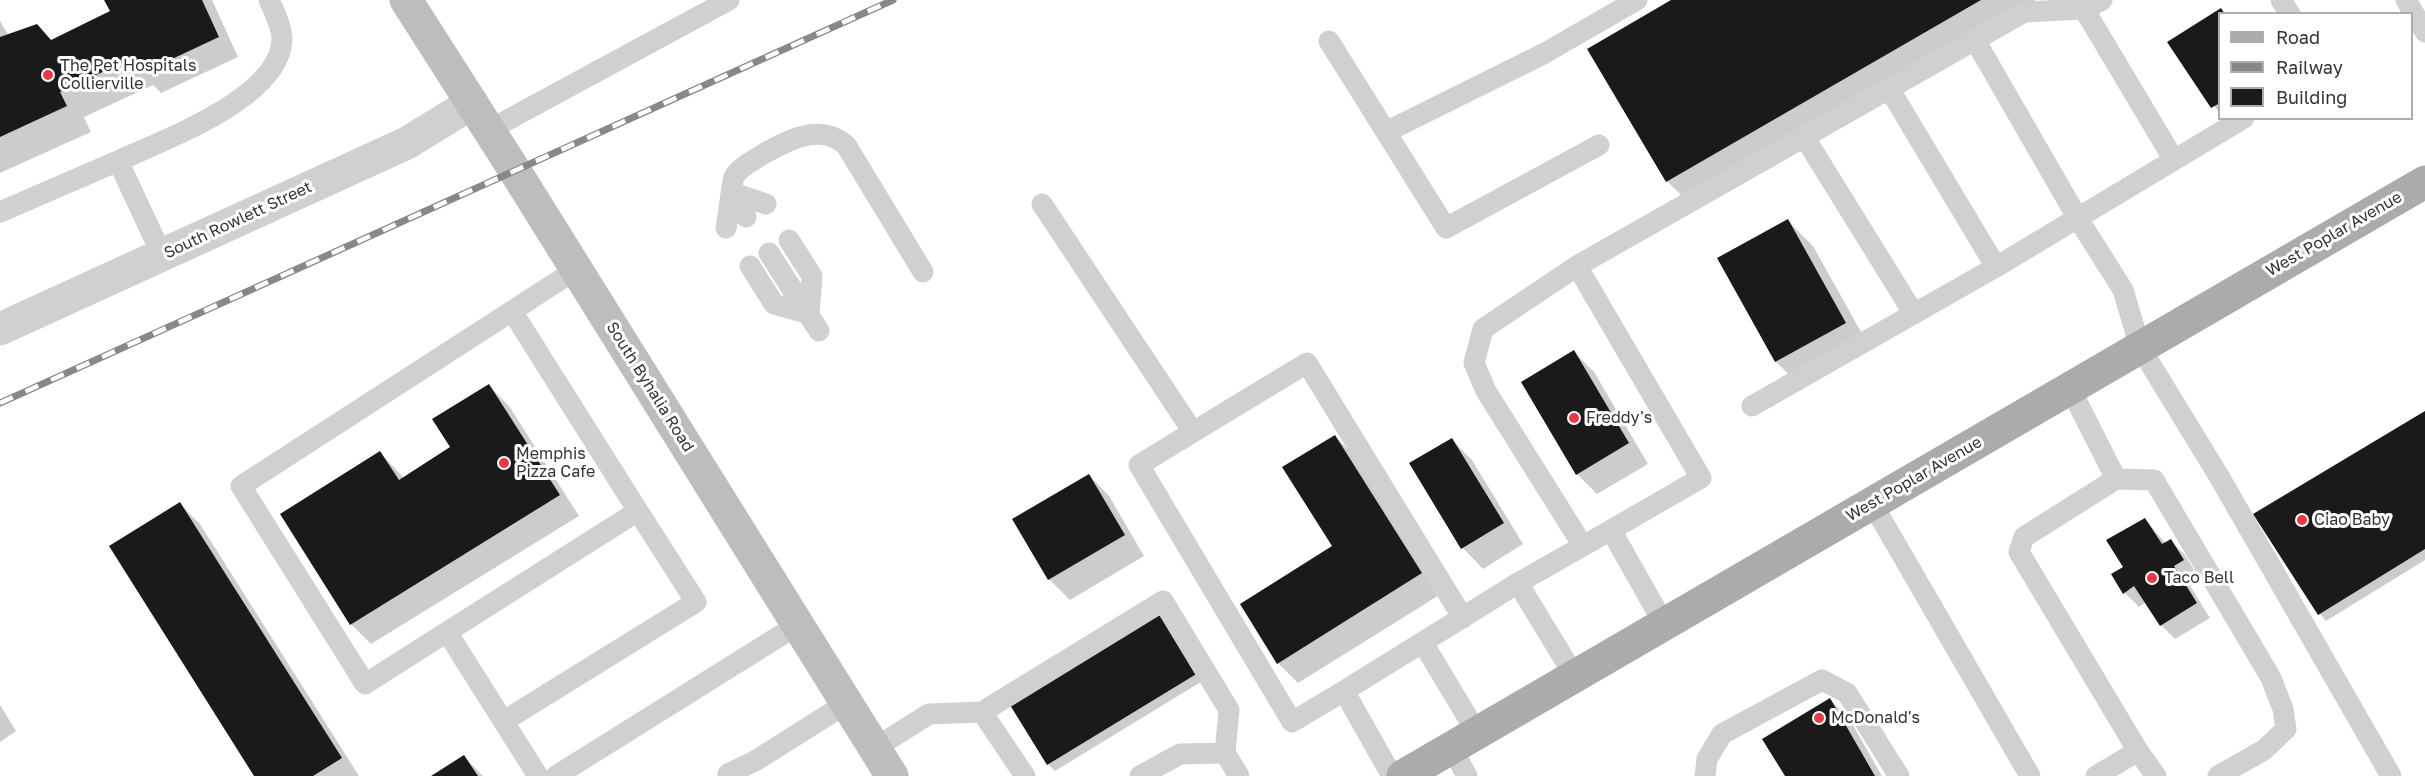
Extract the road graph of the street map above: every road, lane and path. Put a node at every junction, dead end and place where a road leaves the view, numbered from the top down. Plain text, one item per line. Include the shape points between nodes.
1 (269, 0) edge
2 (406, 0) edge
3 (729, 0) edge
4 (1637, 0) edge
5 (2406, 0) edge
6 (2093, 5) edge
7 (2420, 24) edge
8 (1975, 40) junction
9 (1329, 41) dead end
10 (1890, 90) junction
11 (472, 103) junction
12 (2241, 120) edge
13 (489, 130) junction
14 (1386, 132) junction
15 (1804, 138) junction
16 (1599, 145) dead end
17 (2174, 160) junction
18 (118, 161) junction
19 (2425, 182) edge
20 (733, 193) junction
21 (766, 204) dead end
22 (1042, 204) dead end
23 (0, 212) edge
24 (746, 217) dead end
25 (2077, 217) junction
26 (726, 228) dead end
27 (789, 240) dead end
28 (769, 253) dead end
29 (162, 255) junction
30 (750, 266) dead end
31 (1577, 266) junction
32 (1996, 267) junction
33 (577, 269) junction
34 (923, 272) dead end
35 (512, 311) junction
36 (1914, 314) junction
37 (814, 322) junction
38 (0, 329) edge
39 (2140, 347) junction
40 (2070, 388) junction
41 (1752, 406) dead end
42 (1193, 432) junction
43 (2116, 479) junction
44 (1872, 503) junction
45 (638, 511) junction
46 (1611, 530) junction
47 (1583, 546) junction
48 (1518, 583) junction
49 (1463, 618) junction
50 (799, 624) junction
51 (1664, 624) junction
52 (447, 632) junction
53 (1424, 643) junction
54 (1575, 677) junction
55 (1344, 691) junction
56 (847, 703) junction
57 (982, 712) junction
58 (504, 721) junction
59 (1465, 741) junction
60 (875, 748) junction
61 (2138, 751) junction
62 (1225, 753) junction
63 (538, 776) edge
64 (556, 776) edge
65 (729, 776) edge
66 (892, 776) edge
67 (1024, 776) edge
68 (1140, 776) edge
69 (1239, 776) edge
70 (1392, 776) edge
71 (1403, 776) edge
72 (1467, 776) edge
73 (1705, 776) edge
74 (1899, 776) edge
75 (2030, 776) edge
76 (2096, 776) edge
77 (2156, 776) edge
78 (2218, 776) edge
79 (2391, 776) edge

1 - 18 lane via 282,39 277,62 263,80 222,112
2 - 11 main road, South Byhalia Road
3 - 13 lane
4 - 14 lane via 1545,53
5 - 7 lane
6 - 8 lane via 2024,12
6 - 17 lane
8 - 10 lane
8 - 25 lane
9 - 14 lane
10 - 15 lane
10 - 32 lane
11 - 13 main road, South Byhalia Road
11 - 29 street, South Rowlett Street via 407,143
12 - 17 lane
13 - 33 main road, South Byhalia Road
14 - 16 lane via 1446,228
15 - 31 lane
15 - 36 lane
17 - 25 lane
18 - 23 lane
18 - 29 lane
19 - 39 main road, West Poplar Avenue
20 - 21 lane
20 - 24 lane
20 - 26 lane
20 - 34 lane via 734,178 745,165 784,141 809,134 837,137
22 - 42 lane
25 - 32 lane
25 - 39 lane via 2123,290
27 - 37 lane via 812,276
28 - 37 lane
29 - 38 street, South Rowlett Street
30 - 37 lane via 774,304
31 - 46 lane via 1701,478
31 - 47 lane via 1483,329 1474,363 1486,391
32 - 36 lane
33 - 35 lane
33 - 50 main road, South Byhalia Road
35 - 45 lane
35 - 52 lane via 241,486 365,684
36 - 41 lane
39 - 40 main road, West Poplar Avenue
39 - 79 lane
40 - 43 lane
40 - 44 main road, West Poplar Avenue
42 - 49 lane via 1307,363
42 - 55 lane via 1139,465 1292,722
43 - 61 lane via 2024,537 2019,552
43 - 78 lane via 2154,480 2271,678 2283,709 2286,729 2264,750
44 - 51 main road, West Poplar Avenue
44 - 75 lane
45 - 52 lane
45 - 58 lane via 696,602
46 - 47 lane
46 - 51 lane
47 - 48 lane
48 - 49 lane
48 - 54 lane
49 - 53 lane
50 - 56 main road, South Byhalia Road
50 - 64 lane
51 - 54 main road, West Poplar Avenue
52 - 58 lane
53 - 55 lane
53 - 59 lane
54 - 59 main road, West Poplar Avenue
55 - 70 lane
56 - 60 main road, South Byhalia Road
56 - 65 lane
57 - 60 lane via 929,714
57 - 62 lane via 1163,601 1229,710
57 - 67 lane
58 - 63 lane
59 - 71 main road, West Poplar Avenue
59 - 72 lane
60 - 66 main road, South Byhalia Road
61 - 76 lane
61 - 77 lane
62 - 68 lane via 1180,754
62 - 69 lane
73 - 74 lane via 1707,759 1722,734 1822,680 1846,693

